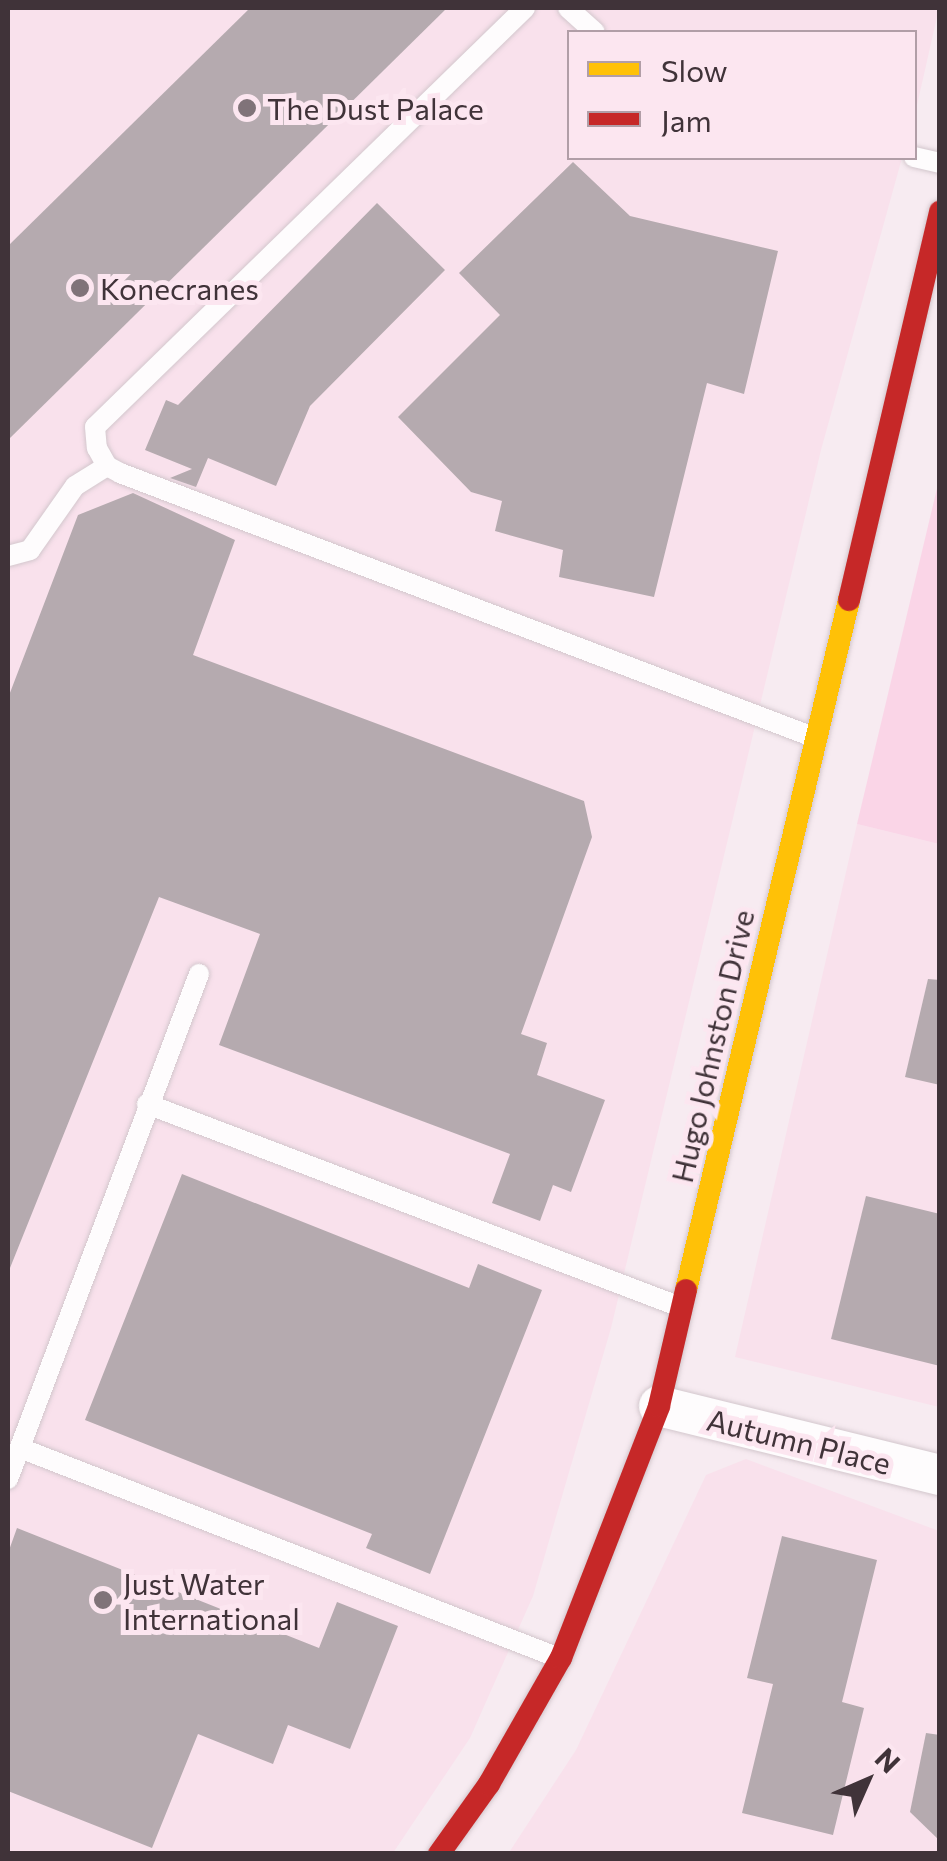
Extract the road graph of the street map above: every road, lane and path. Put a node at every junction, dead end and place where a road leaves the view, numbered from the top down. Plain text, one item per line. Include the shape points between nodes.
1 (525, 8) edge
2 (568, 8) edge
3 (593, 30) edge
4 (940, 212) edge
5 (107, 466) junction
6 (8, 556) edge
7 (816, 738) junction
8 (199, 974) dead end
9 (148, 1104) junction
10 (682, 1308) junction
11 (659, 1406) junction
12 (20, 1448) junction
13 (940, 1475) edge
14 (8, 1479) edge
15 (561, 1658) junction
16 (447, 1852) edge

1 - 5 lane via 95,427
2 - 3 lane
4 - 7 street, Hugo Johnston Drive
5 - 6 lane via 75,486 30,550
5 - 7 lane
7 - 10 street, Hugo Johnston Drive
8 - 9 lane
9 - 10 lane
9 - 12 lane
10 - 11 street, Hugo Johnston Drive
11 - 13 street, Autumn Place
11 - 15 street, Hugo Johnston Drive
12 - 14 lane
12 - 15 lane
15 - 16 street, Hugo Johnston Drive

